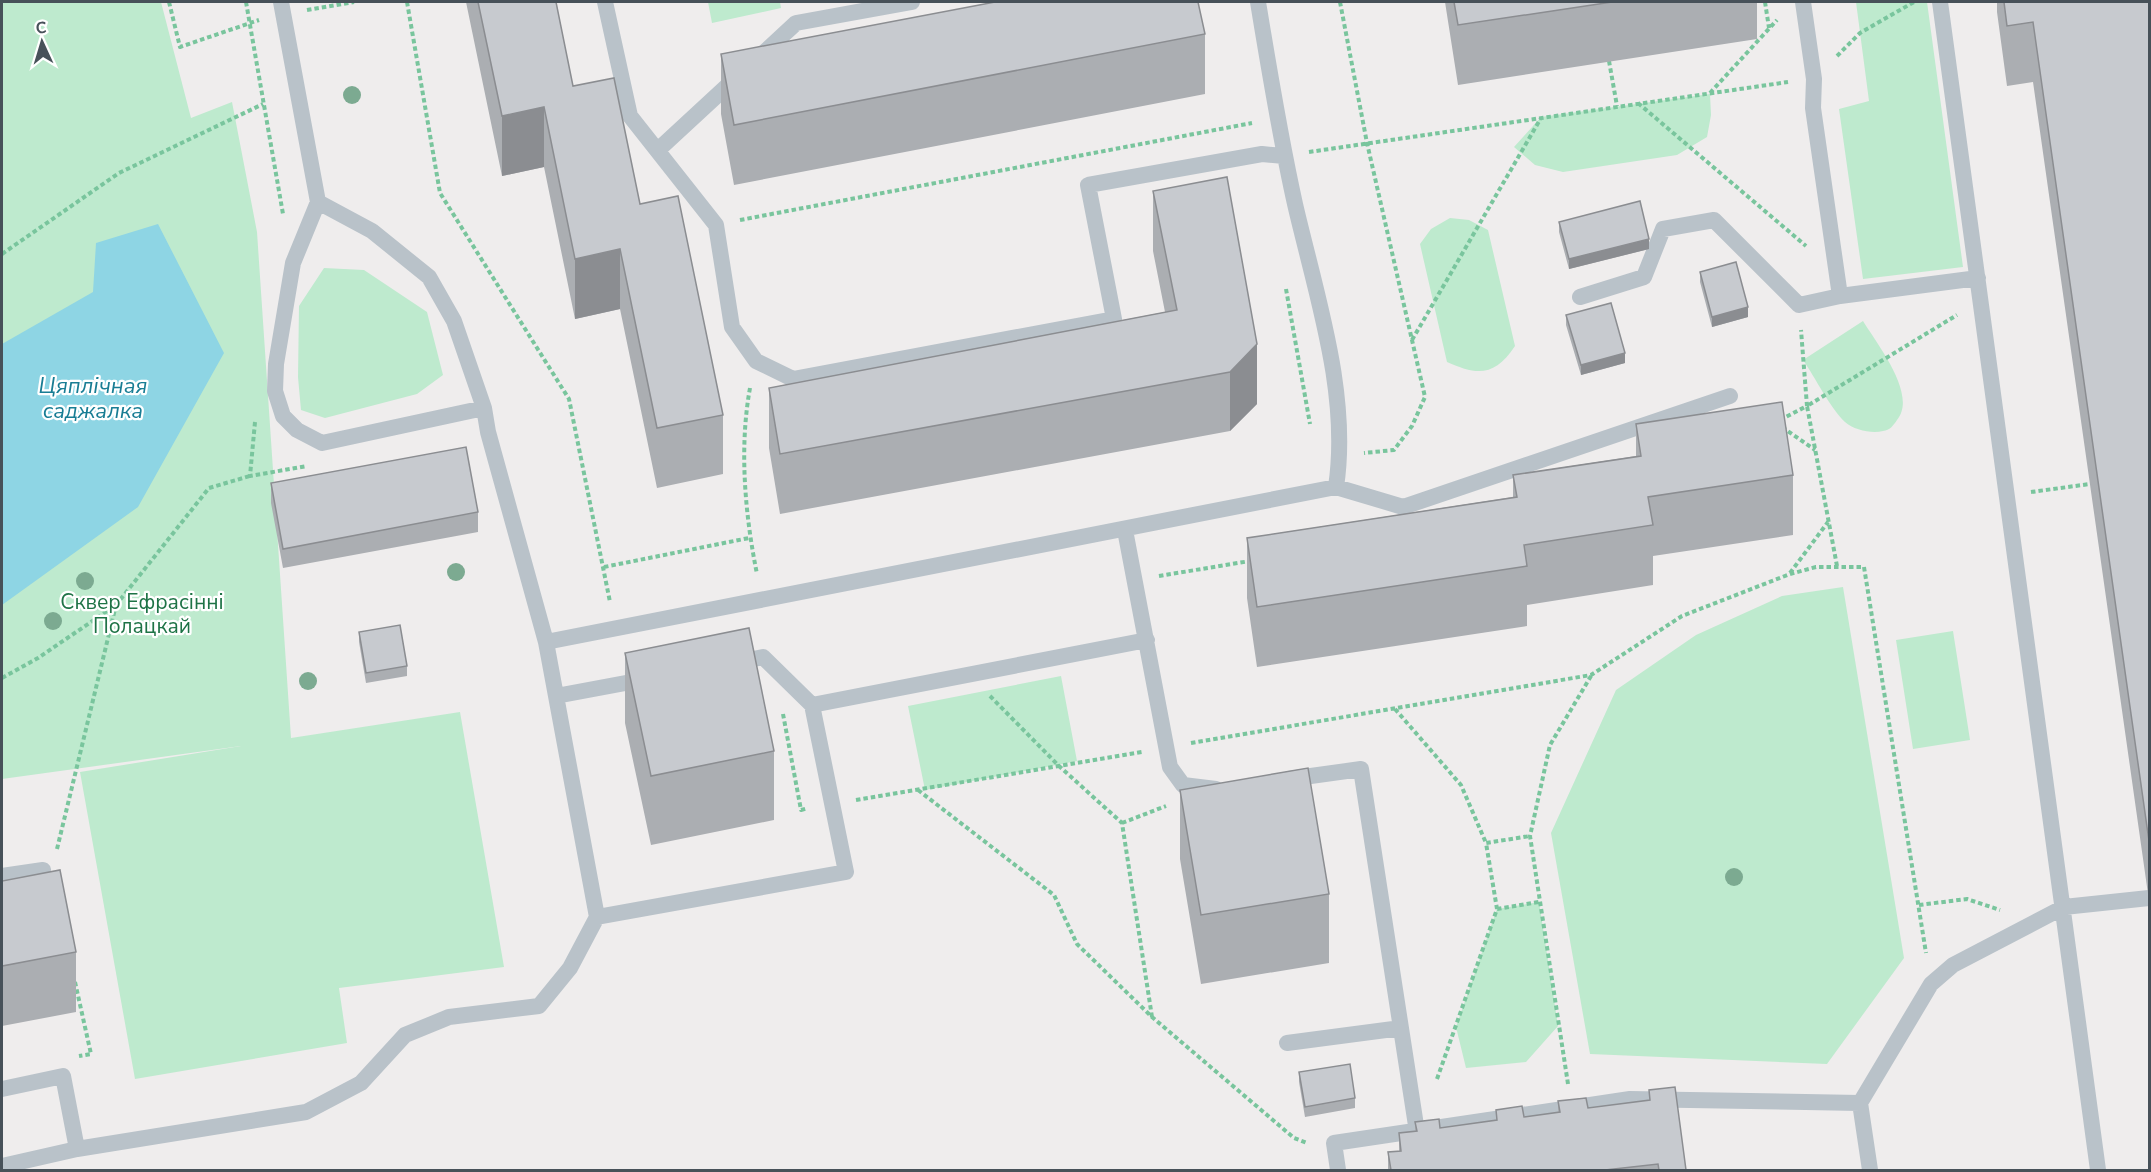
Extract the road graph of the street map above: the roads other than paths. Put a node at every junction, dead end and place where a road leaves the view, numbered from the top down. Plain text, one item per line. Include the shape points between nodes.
1 (281, 2) edge
2 (605, 2) edge
3 (912, 2) edge
4 (1258, 2) edge
5 (1803, 2) edge
6 (1941, 2) edge
7 (659, 149) junction
8 (1284, 156) junction
9 (318, 202) junction
10 (1978, 278) junction
11 (1580, 297) dead end
12 (1840, 297) junction
13 (1730, 396) dead end
14 (484, 408) junction
15 (1336, 487) junction
16 (1125, 530) junction
17 (1147, 640) junction
18 (546, 642) junction
19 (717, 666) edge
20 (659, 677) edge
21 (556, 696) junction
22 (812, 705) junction
23 (1267, 782) edge
24 (1232, 787) edge
25 (43, 870) dead end
26 (2, 876) edge
27 (2149, 898) edge
28 (2064, 907) junction
29 (597, 916) junction
30 (1401, 1028) junction
31 (1287, 1043) dead end
32 (2, 1089) edge
33 (1860, 1103) junction
34 (1417, 1132) junction
35 (77, 1149) junction
36 (2, 1166) edge
37 (1338, 1170) edge
38 (1870, 1170) edge
39 (2098, 1170) edge

1 - 9 lane
2 - 7 lane via 630,116
3 - 7 lane via 796,23
4 - 8 lane
5 - 12 lane via 1814,79 1813,108
6 - 10 lane
7 - 8 lane via 716,225 732,327 756,361 793,378 1114,319 1088,185 1262,154
8 - 15 lane via 1330,359 1341,455
9 - 14 lane via 372,231 429,277 454,321
9 - 14 lane via 293,262 276,364 275,391 283,416 297,430 322,442
10 - 12 lane
10 - 28 lane
11 - 12 lane via 1644,277 1663,229 1714,220 1799,305
13 - 15 lane via 1402,507
14 - 18 lane
15 - 16 lane
16 - 17 lane
16 - 18 lane
17 - 22 lane
17 - 24 lane via 1170,767 1183,785 1208,790
18 - 21 lane
19 - 22 lane via 763,657
20 - 21 lane
21 - 29 lane
22 - 29 lane via 846,872
23 - 30 lane via 1361,769
25 - 26 lane
27 - 28 lane
28 - 33 lane via 1953,965 1931,984
28 - 39 lane
29 - 35 lane via 570,968 539,1006 449,1017 405,1035 361,1083 306,1112
30 - 31 lane
30 - 34 lane
32 - 35 lane via 63,1076
33 - 34 lane via 1630,1099
33 - 38 lane
34 - 37 lane via 1334,1143
35 - 36 lane

